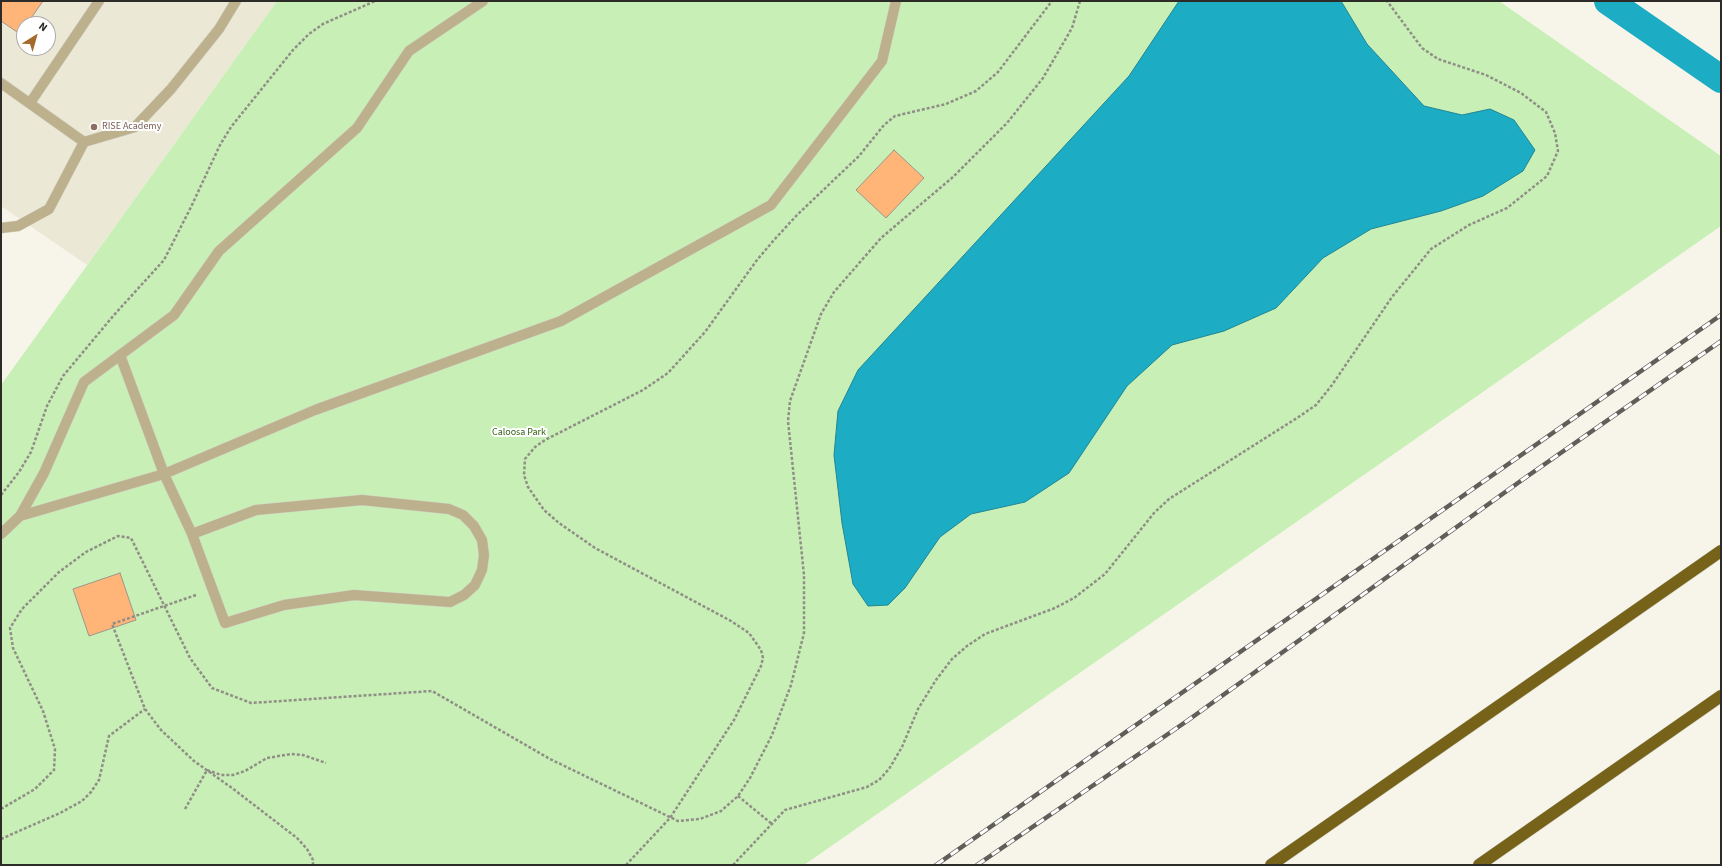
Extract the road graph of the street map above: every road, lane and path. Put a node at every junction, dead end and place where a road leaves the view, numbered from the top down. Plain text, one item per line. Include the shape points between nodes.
1 (99, 1) edge
2 (236, 1) edge
3 (375, 1) edge
4 (483, 1) edge
5 (896, 1) edge
6 (1052, 1) edge
7 (1080, 1) edge
8 (1387, 1) edge
9 (1, 83) edge
10 (30, 103) junction
11 (84, 142) junction
12 (1, 228) edge
13 (120, 355) junction
14 (164, 474) junction
15 (1, 495) edge
16 (20, 516) junction
17 (1, 534) edge
18 (192, 534) junction
19 (1721, 551) edge
20 (213, 590) junction
21 (164, 606) junction
22 (1721, 696) edge
23 (145, 709) junction
24 (326, 763) dead end
25 (207, 770) junction
26 (738, 796) junction
27 (1, 809) edge
28 (185, 809) dead end
29 (670, 818) junction
30 (772, 824) junction
31 (1, 838) edge
32 (313, 865) edge
33 (626, 865) edge
34 (733, 865) edge
35 (1271, 865) edge
36 (1479, 865) edge

1 - 10 lane
2 - 11 lane via 219,29 171,89 135,127
3 - 15 path via 323,24 309,34 293,50 231,128 220,144 164,260 63,376 47,406 31,452
4 - 13 lane via 409,51 357,128 219,251 174,315
5 - 14 lane via 882,61 770,205 561,321 315,410
6 - 29 path via 998,72 976,91 946,104 895,116 884,125 859,156 796,215 774,240 705,332 668,373 643,390 545,440 525,459 524,475 528,487 544,510 559,523 595,548 732,621 749,633 761,650 761,666 734,720
7 - 26 path via 1072,28 1047,72 1007,123 953,177 881,238 834,292 821,314 790,401 788,421 804,574 804,633 791,685 772,735
8 - 30 path via 1422,48 1438,59 1486,75 1521,92 1546,112 1555,133 1558,151 1547,176 1507,208 1469,225 1431,249 1392,297 1332,385 1316,404 1169,499 1154,513 1105,574 1074,598 1055,608 985,634 952,659 918,709 902,747 879,780 867,787 785,810
9 - 10 lane
10 - 11 lane
11 - 12 lane via 50,209 18,226
13 - 14 lane
13 - 16 lane via 84,382 44,473
14 - 16 lane
14 - 18 lane
16 - 17 lane
18 - 20 lane
18 - 20 lane via 256,510 362,500 449,509 463,515 474,526 482,540 482,570 475,585 464,595 450,602 354,595 284,605 225,623
19 - 35 highway
20 - 21 path
21 - 23 path via 112,624
21 - 27 path via 131,538 118,536 86,552 59,572 22,609 10,628 13,648 43,712 55,749 54,770 35,789
21 - 29 path via 190,658 212,688 251,703 432,691 550,759
22 - 36 highway
23 - 25 path via 179,748
23 - 31 path via 109,736 99,780 82,801
24 - 25 path via 314,757 291,754 266,758 232,775 221,775
25 - 28 path
25 - 32 path via 297,838 308,849
26 - 29 path via 721,811 700,819 678,821
26 - 30 path
29 - 33 path
30 - 34 path

